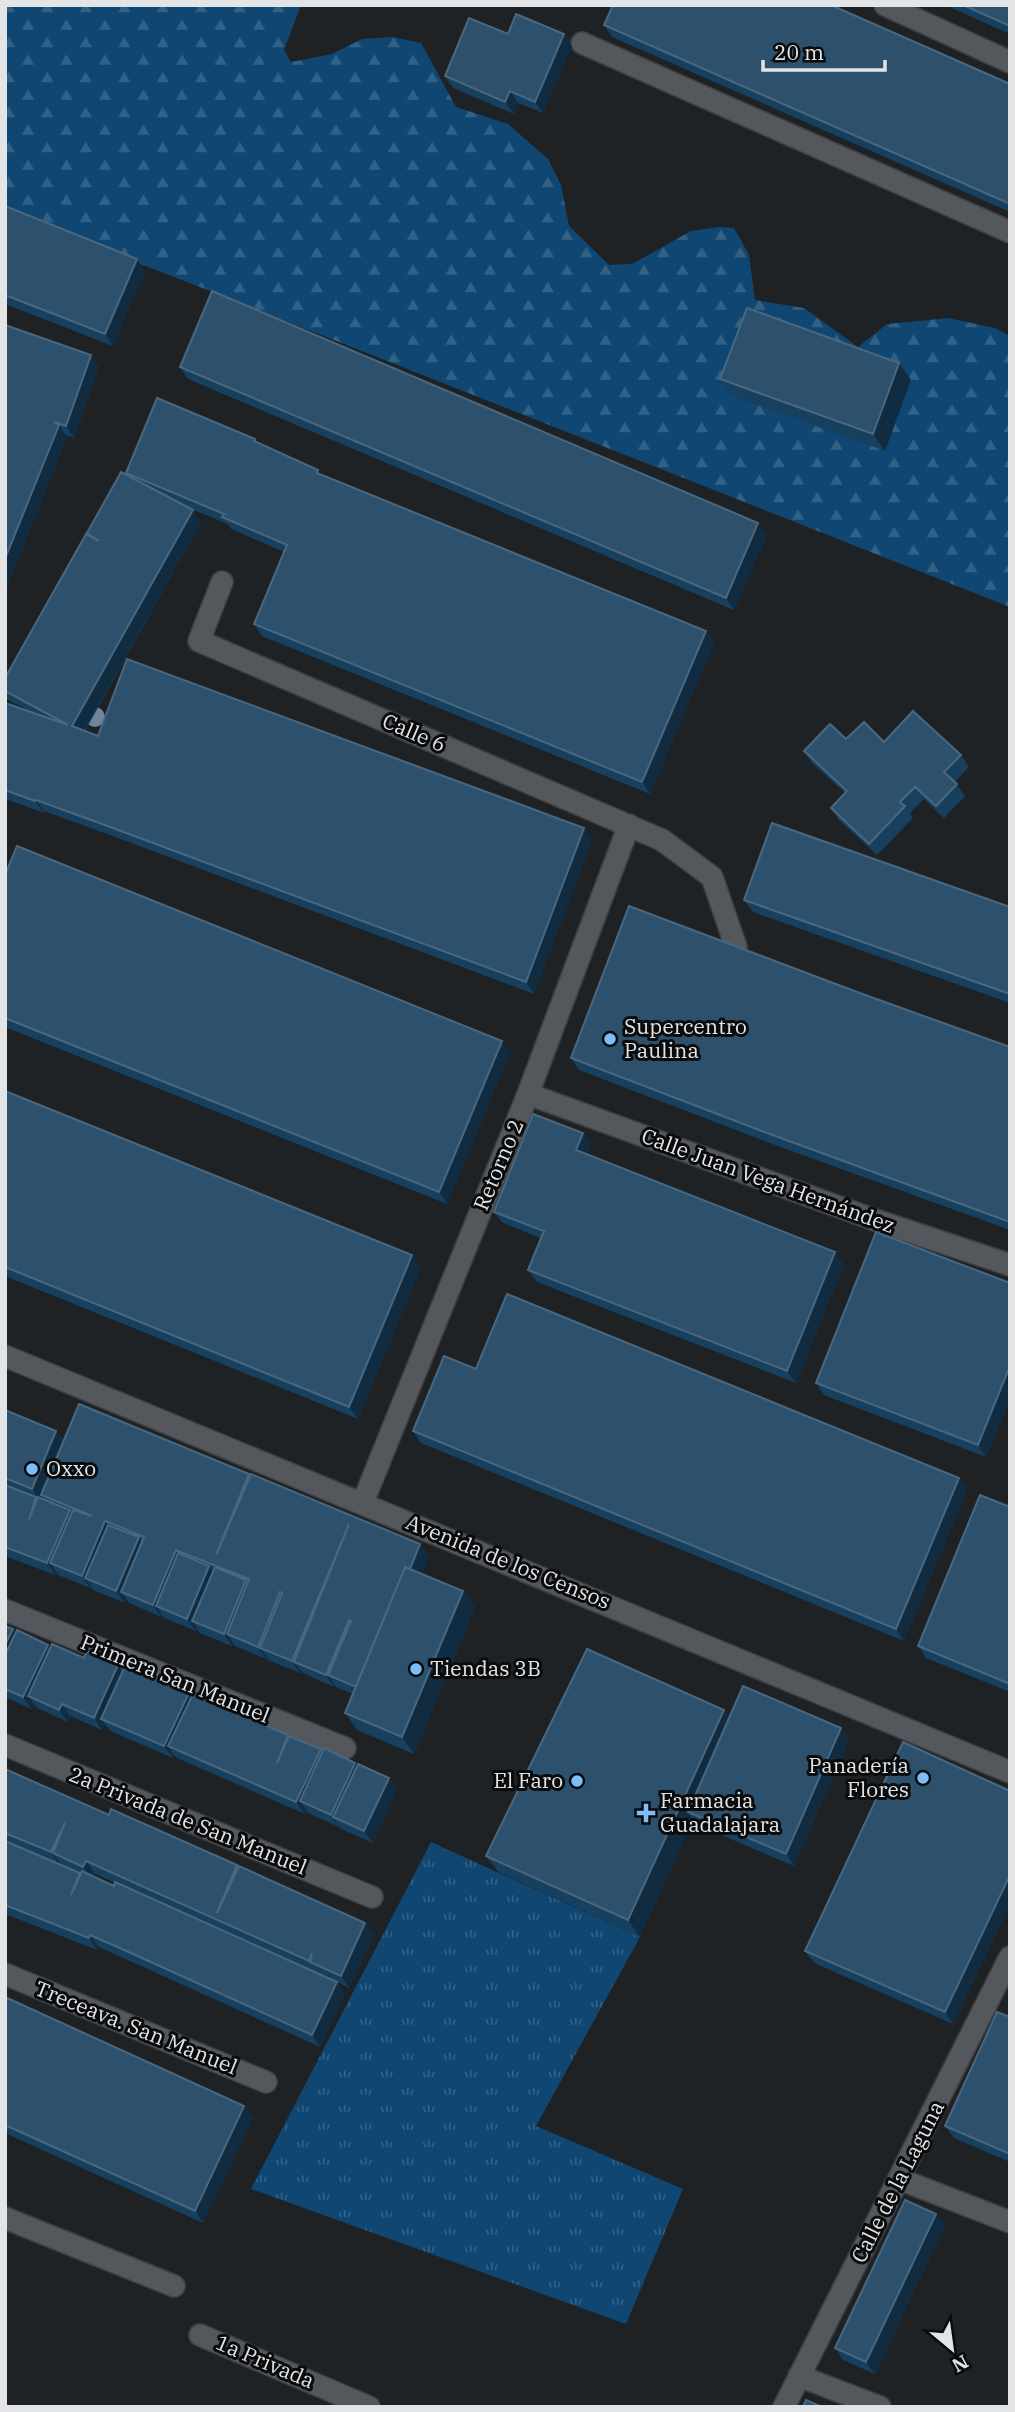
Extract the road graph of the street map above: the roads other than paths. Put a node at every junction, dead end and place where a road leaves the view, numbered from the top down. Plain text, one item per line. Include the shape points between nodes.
1 (885, 5) edge
2 (582, 43) dead end
3 (1010, 62) edge
4 (1010, 232) edge
5 (222, 582) dead end
6 (629, 825) junction
7 (736, 947) edge
8 (528, 1094) junction
9 (1010, 1265) edge
10 (5, 1356) edge
11 (363, 1502) junction
12 (5, 1610) edge
13 (5, 1745) edge
14 (345, 1748) dead end
15 (1010, 1772) edge
16 (372, 1897) dead end
17 (1010, 1957) edge
18 (5, 1974) edge
19 (1001, 1998) edge
20 (266, 2082) dead end
21 (900, 2179) junction
22 (5, 2218) edge
23 (1010, 2222) edge
24 (174, 2286) dead end
25 (200, 2334) dead end
26 (799, 2376) junction
27 (369, 2407) edge
28 (784, 2407) edge
29 (880, 2407) edge

1 - 3 street
2 - 4 street
5 - 6 street, Calle 6 via 199,641
6 - 7 street, Calle 6 via 662,839 712,877
6 - 8 street, Retorno 2
8 - 9 street, Calle Juan Vega Hernández
8 - 11 street, Retorno 2
10 - 11 street, Avenida de los Censos
11 - 15 street, Avenida de los Censos
12 - 14 street, Primera San Manuel
13 - 16 street, 2a Privada de San Manuel
17 - 19 street, Calle de la Laguna
18 - 20 street, Treceava. San Manuel
19 - 21 street, Calle de la Laguna
21 - 23 street
21 - 26 street, Calle de la Laguna
22 - 24 street
25 - 27 street, 1a Privada
26 - 28 street, Calle de la Laguna
26 - 29 street

